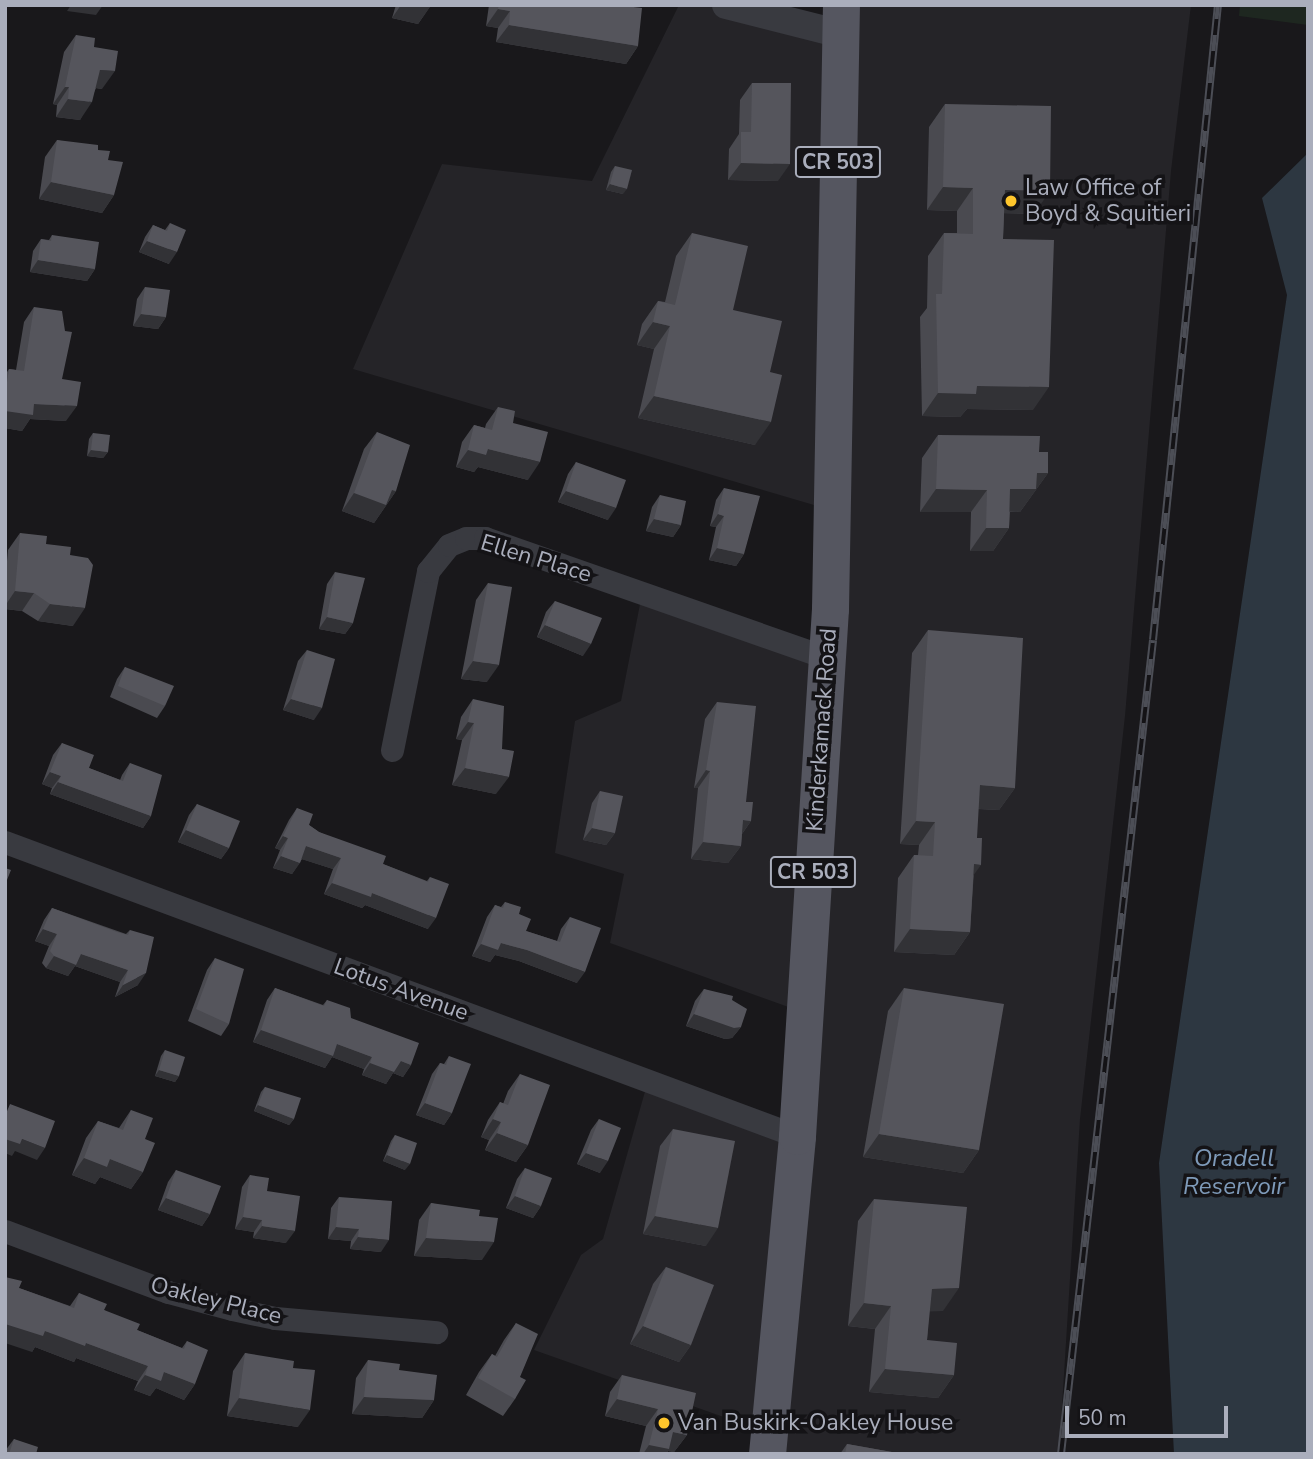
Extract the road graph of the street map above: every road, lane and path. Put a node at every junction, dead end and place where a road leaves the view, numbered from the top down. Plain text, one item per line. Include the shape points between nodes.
1 (726, 5) edge
2 (841, 20) edge
3 (827, 658) junction
4 (392, 750) dead end
5 (5, 842) edge
6 (797, 1136) junction
7 (5, 1231) edge
8 (436, 1332) dead end
9 (767, 1454) edge

1 - 2 street
2 - 3 main road, Kinderkamack Road / CR 503
3 - 4 street, Ellen Place via 485,538 466,538 449,545 428,571
3 - 6 main road, Kinderkamack Road / CR 503
5 - 6 street, Lotus Avenue
6 - 9 main road, Kinderkamack Road / CR 503
7 - 8 street, Oakley Place via 142,1283 232,1309 275,1318

